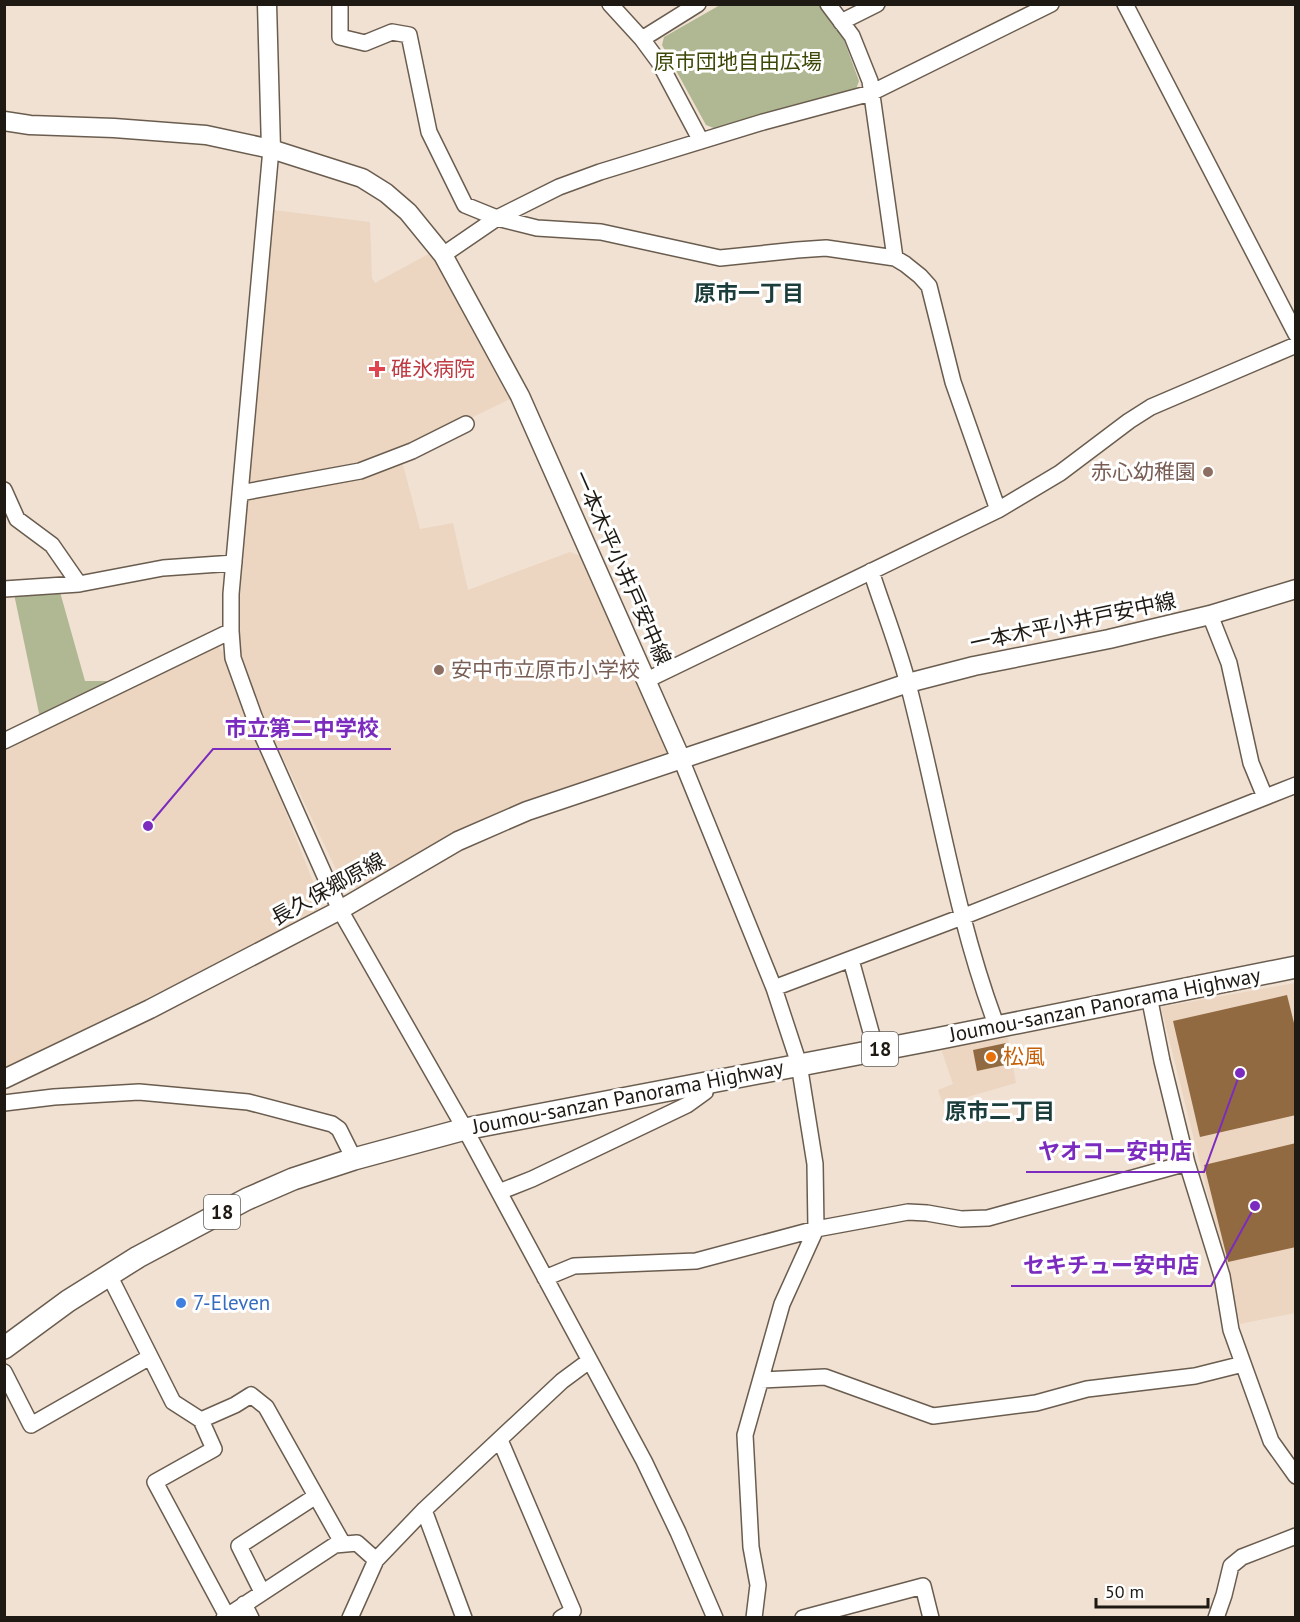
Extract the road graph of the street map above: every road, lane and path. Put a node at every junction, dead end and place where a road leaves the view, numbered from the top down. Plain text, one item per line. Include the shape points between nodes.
1 (267, 4) edge
2 (340, 4) edge
3 (610, 4) edge
4 (698, 4) edge
5 (828, 4) edge
6 (877, 4) edge
7 (1051, 4) edge
8 (1125, 4) edge
9 (1028, 10) edge
10 (841, 22) junction
11 (642, 39) junction
12 (871, 93) junction
13 (4, 121) edge
14 (701, 141) junction
15 (271, 149) junction
16 (497, 218) junction
17 (443, 255) junction
18 (895, 258) junction
19 (1291, 310) edge
20 (1296, 334) edge
21 (1296, 345) edge
22 (466, 424) dead end
23 (4, 490) edge
24 (240, 493) junction
25 (998, 510) junction
26 (234, 563) junction
27 (871, 571) junction
28 (79, 584) junction
29 (4, 589) edge
30 (1296, 589) edge
31 (1210, 615) junction
32 (231, 630) junction
33 (647, 680) junction
34 (908, 683) junction
35 (4, 741) edge
36 (681, 759) junction
37 (1296, 785) edge
38 (1265, 797) junction
39 (340, 910) junction
40 (962, 917) junction
41 (851, 960) junction
42 (1296, 967) edge
43 (774, 988) junction
44 (1149, 996) junction
45 (997, 1027) junction
46 (876, 1050) junction
47 (799, 1064) junction
48 (4, 1079) edge
49 (702, 1083) junction
50 (4, 1103) edge
51 (465, 1129) junction
52 (354, 1159) junction
53 (1187, 1163) junction
54 (499, 1192) junction
55 (816, 1229) junction
56 (109, 1275) junction
57 (545, 1278) junction
58 (4, 1348) edge
59 (150, 1357) junction
60 (589, 1361) junction
61 (1243, 1364) junction
62 (4, 1371) edge
63 (761, 1380) junction
64 (201, 1420) junction
65 (500, 1440) junction
66 (1296, 1476) edge
67 (316, 1496) junction
68 (424, 1510) junction
69 (1296, 1536) edge
70 (343, 1544) junction
71 (376, 1560) junction
72 (262, 1592) junction
73 (248, 1611) edge
74 (225, 1617) edge
75 (350, 1617) edge
76 (464, 1617) edge
77 (561, 1617) edge
78 (715, 1617) edge
79 (754, 1617) edge
80 (803, 1617) edge
81 (931, 1617) edge
82 (1216, 1617) edge

1 - 15 main road
2 - 16 street via 340,37 365,43 392,32 409,35 429,132 465,205
3 - 11 street
4 - 11 street
5 - 10 street
6 - 10 street
7 - 9 street
8 - 19 street via 1255,259
9 - 12 street
10 - 12 street via 852,36
11 - 14 street
12 - 14 street
12 - 18 street
13 - 15 main road, 一本木平小井戸安中線 via 206,135
14 - 16 street via 559,187
15 - 17 main road, 一本木平小井戸安中線 via 362,178 408,212
15 - 24 street
16 - 17 street
16 - 18 street via 537,228 601,232 720,258 826,249
17 - 33 main road, 一本木平小井戸安中線 via 520,396
18 - 25 street via 929,286 953,382
19 - 20 street
21 - 25 street via 1151,407 1060,473
22 - 24 street via 412,452 360,471
23 - 28 street via 17,519 52,545
24 - 26 street
25 - 27 street
26 - 28 street via 163,568
26 - 32 street
27 - 33 street
27 - 34 street
28 - 29 street
30 - 31 main road, 一本木平小井戸安中線
31 - 34 main road, 一本木平小井戸安中線
31 - 38 street via 1229,663 1251,763
32 - 35 street
32 - 39 street via 233,658 255,719
33 - 36 main road, 一本木平小井戸安中線
34 - 36 main road, 一本木平小井戸安中線
34 - 40 street
36 - 39 main road, 長久保郷原線 via 527,812 458,841
36 - 43 street
37 - 38 street
38 - 40 street
39 - 48 main road, 長久保郷原線 via 150,1009
39 - 51 street
40 - 41 street
40 - 45 street via 980,984
41 - 43 street
41 - 46 street
42 - 44 highway, Joumou-sanzan Panorama Highway / 18
43 - 47 street
44 - 45 highway, Joumou-sanzan Panorama Highway / 18
44 - 53 street
45 - 46 highway, Joumou-sanzan Panorama Highway / 18
46 - 47 highway, Joumou-sanzan Panorama Highway / 18
47 - 49 highway, Joumou-sanzan Panorama Highway / 18
47 - 55 street via 814,1156
49 - 51 highway, Joumou-sanzan Panorama Highway / 18
49 - 54 street via 705,1092 687,1105
50 - 52 street via 139,1092 248,1102 332,1124 339,1129
51 - 52 highway, Joumou-sanzan Panorama Highway / 18
51 - 54 street
52 - 56 highway, Joumou-sanzan Panorama Highway / 18 via 247,1199
53 - 55 street via 988,1218 961,1219 908,1212
53 - 61 street via 1222,1276
54 - 57 street
55 - 57 street via 696,1261 574,1266
55 - 63 street via 782,1304
56 - 58 highway, Joumou-sanzan Panorama Highway / 18
56 - 59 street
57 - 60 street
59 - 62 street via 32,1425
59 - 64 street via 173,1402
60 - 65 street
60 - 78 street via 649,1471
61 - 63 street via 1194,1376 1087,1389 1036,1403 933,1416 825,1377
61 - 66 street via 1271,1442
63 - 79 street via 745,1435 751,1547 758,1585
64 - 67 street via 251,1395 266,1407
64 - 74 street via 214,1449 155,1482
65 - 68 street
65 - 77 street via 573,1611
67 - 70 street
67 - 72 street via 239,1546
68 - 71 street
68 - 76 street
69 - 82 street via 1242,1557 1231,1566
70 - 71 street via 357,1543
70 - 72 street via 335,1545
71 - 75 street
72 - 73 street
73 - 74 street
80 - 81 street via 923,1586

